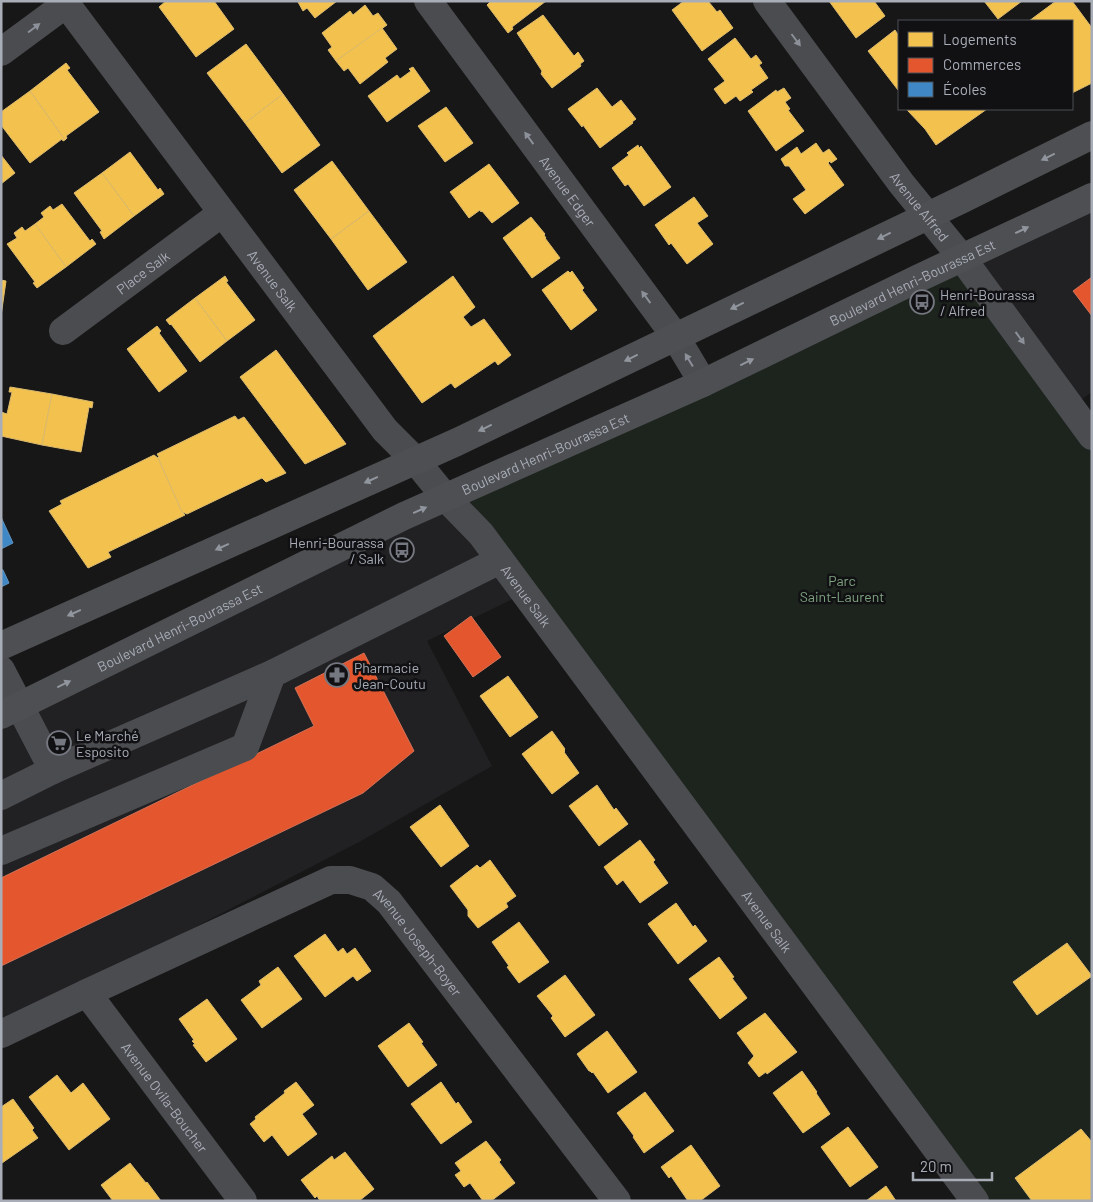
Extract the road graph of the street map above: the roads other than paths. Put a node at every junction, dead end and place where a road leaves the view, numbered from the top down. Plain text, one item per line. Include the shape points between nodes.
1 (428, 1) edge
2 (767, 1) edge
3 (65, 2) edge
4 (1, 52) edge
5 (1092, 135) edge
6 (1092, 197) edge
7 (222, 213) junction
8 (928, 215) junction
9 (962, 258) junction
10 (63, 331) dead end
11 (675, 336) junction
12 (703, 383) junction
13 (1092, 436) edge
14 (415, 460) junction
15 (446, 498) junction
16 (500, 560) junction
17 (1, 646) edge
18 (1, 670) edge
19 (272, 674) junction
20 (11, 710) edge
21 (54, 770) junction
22 (1, 796) edge
23 (1, 851) edge
24 (86, 993) junction
25 (1, 1034) edge
26 (243, 1201) edge
27 (617, 1201) edge
28 (975, 1201) edge

11 -> 1 street, Avenue Edger
2 -> 8 street, Avenue Alfred
4 -> 3 street
3 - 7 street, Avenue Salk
5 -> 8 main road
9 -> 6 main road, Boulevard Henri-Bourassa Est
7 - 10 street, Place Salk
7 - 14 street, Avenue Salk via 385,430
8 - 9 street, Avenue Alfred
8 -> 11 main road
12 -> 9 main road, Boulevard Henri-Bourassa Est
9 -> 13 street, Avenue Alfred
12 -> 11 street, Avenue Edger
11 -> 14 main road
12 - 15 main road, Boulevard Henri-Bourassa Est
14 - 15 street, Avenue Salk
14 -> 17 main road
15 - 16 street, Avenue Salk via 481,534
20 -> 15 main road, Boulevard Henri-Bourassa Est
16 - 19 street
16 - 28 street, Avenue Salk
18 - 20 street
19 - 21 street
19 - 23 street via 245,747
20 - 21 street
21 - 22 street
24 - 25 street, Avenue Joseph-Boyer
24 - 26 street, Avenue Ovila-Boucher
24 - 27 street, Avenue Joseph-Boyer via 331,880 350,880 372,886 389,902

